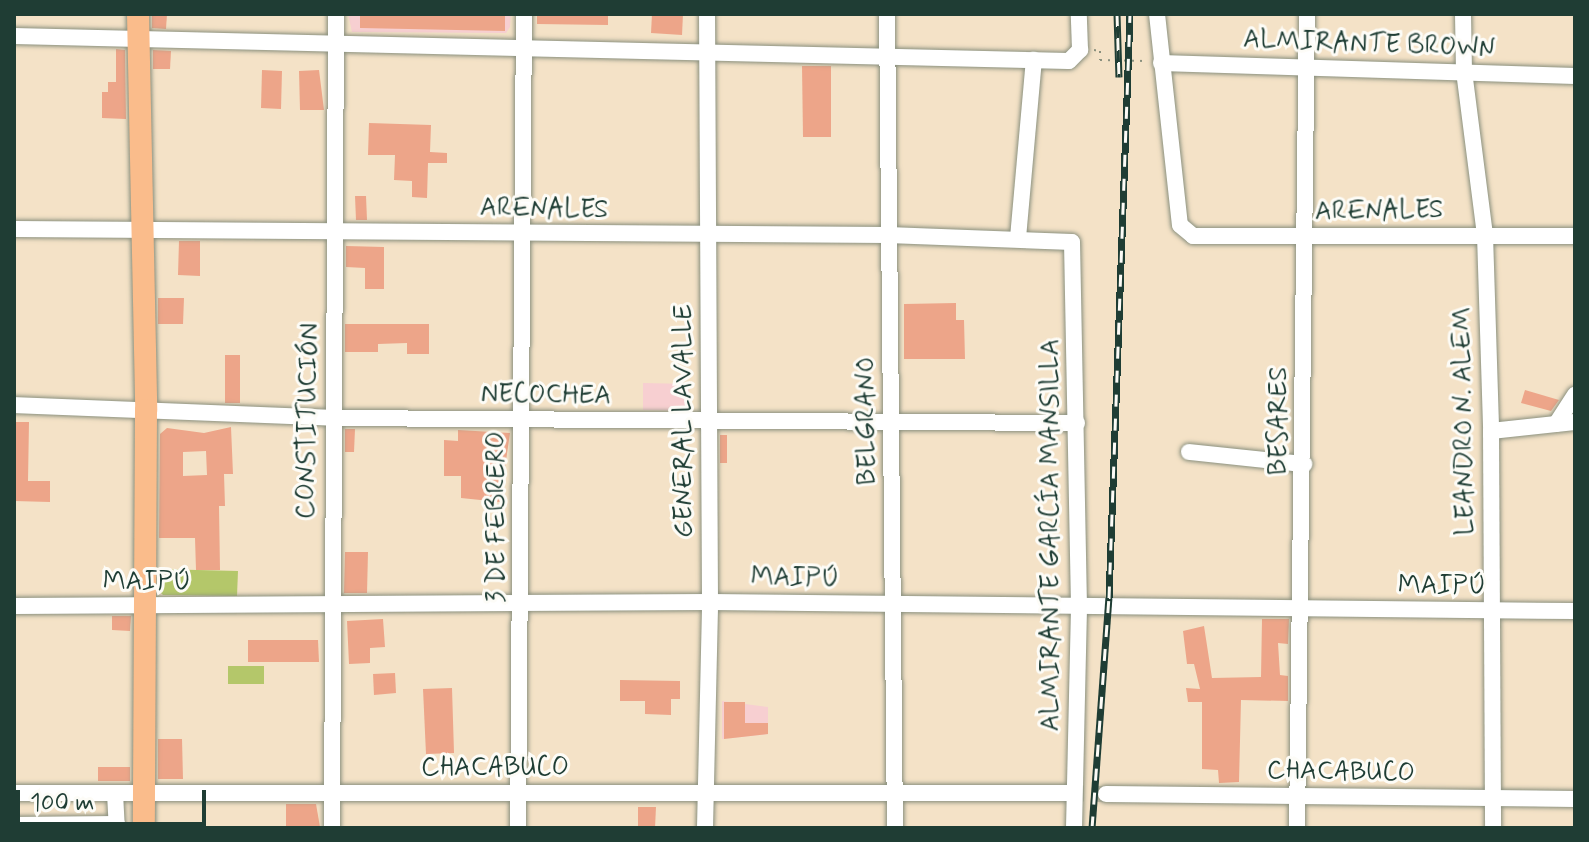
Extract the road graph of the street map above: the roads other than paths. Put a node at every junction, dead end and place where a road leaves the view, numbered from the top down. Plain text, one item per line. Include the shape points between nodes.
1 (138, 14) edge
2 (336, 14) edge
3 (524, 14) edge
4 (707, 14) edge
5 (887, 14) edge
6 (1079, 14) edge
7 (1157, 14) edge
8 (1307, 14) edge
9 (1463, 14) edge
10 (14, 36) edge
11 (137, 40) junction
12 (336, 42) junction
13 (524, 46) junction
14 (707, 50) junction
15 (886, 53) junction
16 (1034, 60) junction
17 (1156, 62) junction
18 (1307, 66) junction
19 (1464, 71) junction
20 (1575, 76) edge
21 (14, 229) edge
22 (140, 229) junction
23 (335, 232) junction
24 (520, 234) junction
25 (888, 235) junction
26 (1485, 235) junction
27 (708, 236) junction
28 (1305, 236) junction
29 (1575, 236) edge
30 (1018, 238) junction
31 (1072, 242) joint
32 (1574, 396) edge
33 (14, 405) edge
34 (1575, 407) edge
35 (146, 410) junction
36 (333, 418) junction
37 (522, 420) junction
38 (893, 421) junction
39 (708, 422) junction
40 (1575, 422) edge
41 (1077, 423) junction
42 (1556, 424) junction
43 (1491, 431) junction
44 (1189, 452) dead end
45 (1304, 464) junction
46 (710, 602) junction
47 (522, 603) junction
48 (893, 604) junction
49 (14, 606) edge
50 (143, 607) junction
51 (332, 607) junction
52 (1079, 608) junction
53 (1492, 610) junction
54 (1300, 611) junction
55 (1575, 611) edge
56 (895, 790) junction
57 (14, 793) edge
58 (115, 793) junction
59 (144, 793) junction
60 (332, 793) junction
61 (519, 793) junction
62 (705, 793) junction
63 (1106, 794) tunnel mouth
64 (1072, 796) junction
65 (1298, 797) junction
66 (1492, 799) junction
67 (1575, 799) edge
68 (14, 825) edge
69 (117, 826) edge
70 (144, 828) edge
71 (332, 828) edge
72 (518, 828) edge
73 (705, 828) edge
74 (895, 828) edge
75 (1074, 828) edge
76 (1297, 828) edge
77 (1493, 828) edge

1 - 11 main road
2 - 12 street, CONSTITUCIÓN
3 - 13 street, 3 DE FEBRERO
4 - 14 street, GENERAL LAVALLE
5 - 15 street, BELGRANO
6 - 16 street via 1075,55
7 - 17 street
8 - 18 street, BESARES
9 - 19 street, LEANDRO N. ALEM
10 - 11 street
11 - 12 street
11 - 22 main road
12 - 13 street
12 - 23 street, CONSTITUCIÓN
13 - 14 street
13 - 24 street, 3 DE FEBRERO
14 - 15 street
14 - 27 street, GENERAL LAVALLE
15 - 16 street
15 - 25 street, BELGRANO
16 - 30 street
17 - 18 street, ALMIRANTE BROWN
17 - 28 street, ARENALES via 1184,231 1193,236
18 - 19 street, ALMIRANTE BROWN
18 - 28 street, BESARES
19 - 20 street, ALMIRANTE BROWN
19 - 26 street, LEANDRO N. ALEM
21 - 22 street, ARENALES
22 - 23 street, ARENALES
22 - 35 main road
23 - 24 street, ARENALES
23 - 36 street, CONSTITUCIÓN
24 - 27 street, ARENALES
24 - 37 street, 3 DE FEBRERO
25 - 27 street, ARENALES
25 - 30 street, ARENALES
25 - 38 street, BELGRANO
26 - 28 street, ARENALES
26 - 29 street, ARENALES
26 - 43 street, LEANDRO N. ALEM
27 - 39 street, GENERAL LAVALLE
28 - 45 street, BESARES
30 - 31 street, ARENALES
31 - 41 street, ALMIRANTE GARCÍA MANSILLA
32 - 34 street
32 - 42 street
33 - 35 street, NECOCHEA
35 - 36 street, NECOCHEA
35 - 50 main road
36 - 37 street, NECOCHEA
36 - 51 street, CONSTITUCIÓN
37 - 39 street, NECOCHEA
37 - 47 street, 3 DE FEBRERO
38 - 39 street, NECOCHEA
38 - 41 street, NECOCHEA
38 - 48 street, BELGRANO
39 - 46 street, GENERAL LAVALLE
40 - 42 street
41 - 52 street, ALMIRANTE GARCÍA MANSILLA
42 - 43 street
43 - 53 street, LEANDRO N. ALEM
44 - 45 street
45 - 54 street, BESARES
46 - 47 street, MAIPÚ
46 - 48 street, MAIPÚ
46 - 62 street, GENERAL LAVALLE
47 - 51 street, MAIPÚ
47 - 61 street, 3 DE FEBRERO
48 - 52 street, MAIPÚ
48 - 56 street, BELGRANO
49 - 50 street, MAIPÚ
50 - 51 street, MAIPÚ
50 - 59 main road
51 - 60 street, CONSTITUCIÓN
52 - 54 street, MAIPÚ
52 - 64 street, ALMIRANTE GARCÍA MANSILLA
53 - 54 street, MAIPÚ
53 - 55 street, MAIPÚ
53 - 66 street, LEANDRO N. ALEM
54 - 65 street, BESARES
56 - 62 street, CHACABUCO
56 - 64 street, CHACABUCO via 975,791 1007,799
56 - 74 street, BELGRANO
57 - 58 street, CHACABUCO
58 - 59 street, CHACABUCO
58 - 69 street
59 - 60 street, CHACABUCO
59 - 70 main road
60 - 61 street, CHACABUCO
60 - 71 street, CONSTITUCIÓN
61 - 62 street, CHACABUCO
61 - 72 street, 3 DE FEBRERO
62 - 73 street, GENERAL LAVALLE
63 - 65 street, CHACABUCO
64 - 75 street, ALMIRANTE GARCÍA MANSILLA
65 - 66 street, CHACABUCO
65 - 76 street, BESARES
66 - 67 street, CHACABUCO
66 - 77 street, LEANDRO N. ALEM
68 - 69 street

